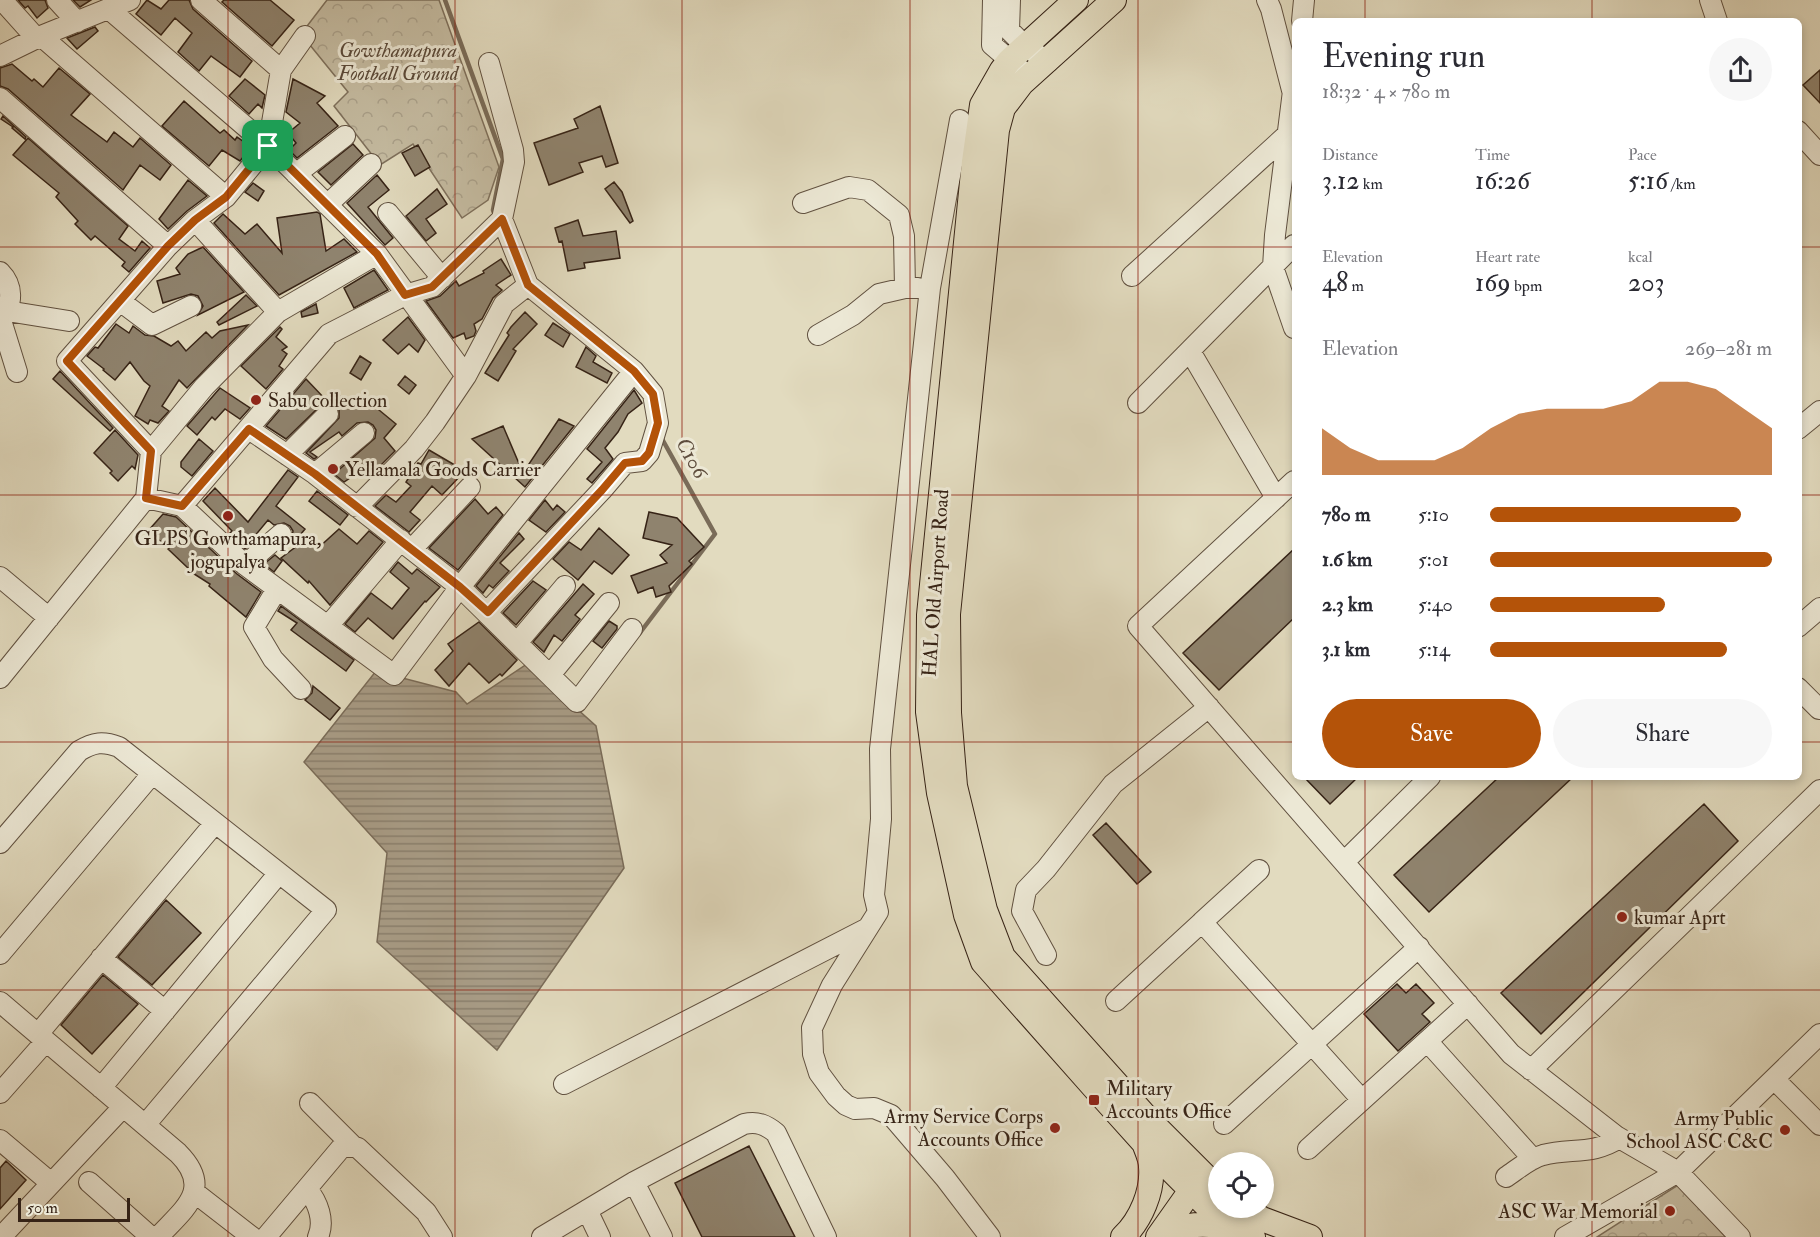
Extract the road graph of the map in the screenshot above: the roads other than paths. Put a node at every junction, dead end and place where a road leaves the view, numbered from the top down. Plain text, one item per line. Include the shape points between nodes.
1 (2, 0) edge
2 (57, 0) edge
3 (130, 0) edge
4 (201, 0) edge
5 (993, 0) edge
6 (1010, 0) edge
7 (1076, 0) edge
8 (1114, 0) edge
9 (1267, 0) edge
10 (1305, 0) edge
11 (1710, 0) edge
12 (110, 9) junction
13 (1302, 18) edge
14 (1716, 18) edge
15 (77, 22) junction
16 (305, 36) dead end
17 (39, 37) junction
18 (1017, 54) junction
19 (0, 56) edge
20 (489, 63) dead end
21 (1038, 69) junction
22 (281, 70) junction
23 (1292, 81) edge
24 (0, 98) edge
25 (1292, 103) edge
26 (960, 120) dead end
27 (1288, 134) junction
28 (1802, 135) edge
29 (345, 136) dead end
30 (268, 146) junction
31 (1820, 155) edge
32 (371, 164) dead end
33 (296, 174) junction
34 (226, 197) junction
35 (803, 203) dead end
36 (327, 205) junction
37 (388, 213) dead end
38 (502, 219) junction
39 (195, 220) junction
40 (168, 246) junction
41 (1292, 247) edge
42 (377, 254) junction
43 (1273, 267) junction
44 (0, 272) edge
45 (1132, 276) dead end
46 (442, 278) junction
47 (524, 287) junction
48 (905, 288) junction
49 (930, 288) junction
50 (405, 295) junction
51 (120, 301) junction
52 (191, 306) dead end
53 (278, 312) junction
54 (2, 315) edge
55 (69, 321) dead end
56 (1292, 322) edge
57 (818, 334) dead end
58 (1190, 351) junction
59 (634, 371) junction
60 (16, 372) dead end
61 (466, 376) junction
62 (1138, 404) dead end
63 (1820, 411) edge
64 (328, 414) dead end
65 (1802, 426) edge
66 (249, 429) junction
67 (364, 433) dead end
68 (151, 451) junction
69 (287, 454) junction
70 (315, 474) junction
71 (1292, 483) edge
72 (470, 487) dead end
73 (146, 498) junction
74 (1276, 498) junction
75 (182, 506) junction
76 (357, 507) junction
77 (281, 534) dead end
78 (406, 544) junction
79 (245, 565) junction
80 (0, 577) edge
81 (565, 586) dead end
82 (460, 587) junction
83 (277, 589) junction
84 (609, 603) dead end
85 (1820, 608) edge
86 (488, 612) junction
87 (49, 618) junction
88 (1802, 624) edge
89 (328, 626) junction
90 (632, 629) dead end
91 (517, 643) junction
92 (550, 675) junction
93 (0, 678) edge
94 (301, 689) dead end
95 (1802, 692) edge
96 (1209, 707) junction
97 (1819, 709) edge
98 (152, 774) junction
99 (1427, 780) edge
100 (1820, 790) edge
101 (215, 823) junction
102 (0, 843) edge
103 (1344, 862) junction
104 (1259, 870) dead end
105 (279, 873) junction
106 (1202, 922) junction
107 (868, 928) junction
108 (1419, 947) junction
109 (0, 954) edge
110 (1046, 956) dead end
111 (102, 958) junction
112 (1116, 1001) dead end
113 (0, 1002) edge
114 (1468, 1004) junction
115 (165, 1011) junction
116 (1820, 1034) edge
117 (42, 1037) junction
118 (1426, 1041) junction
119 (1312, 1044) junction
120 (1531, 1070) junction
121 (1774, 1079) junction
122 (564, 1084) dead end
123 (101, 1088) junction
124 (0, 1093) edge
125 (1362, 1100) junction
126 (310, 1103) dead end
127 (123, 1107) junction
128 (1224, 1124) dead end
129 (145, 1125) junction
130 (1820, 1125) edge
131 (1619, 1138) junction
132 (0, 1140) edge
133 (1144, 1143) junction
134 (352, 1146) junction
135 (1308, 1149) dead end
136 (1533, 1159) junction
137 (1678, 1172) junction
138 (1506, 1177) dead end
139 (89, 1182) dead end
140 (634, 1182) junction
141 (51, 1184) junction
142 (1204, 1185) edge
143 (307, 1189) junction
144 (194, 1192) junction
145 (587, 1210) junction
146 (1260, 1218) edge
147 (434, 1233) edge
148 (1244, 1234) edge
149 (1, 1237) edge
150 (151, 1237) edge
151 (158, 1237) edge
152 (252, 1237) edge
153 (266, 1237) edge
154 (318, 1237) edge
155 (542, 1237) edge
156 (600, 1237) edge
157 (662, 1237) edge
158 (826, 1237) edge
159 (990, 1237) edge
160 (1123, 1237) edge
161 (1159, 1237) edge
162 (1310, 1237) edge
163 (1565, 1237) edge
164 (1740, 1237) edge

1 - 17 street
2 - 15 street
3 - 12 street
4 - 22 street
5 - 18 street via 992,45
6 - 18 street via 1009,30
7 - 18 main road, HAL Old Airport Road
8 - 21 main road, HAL Old Airport Road
9 - 23 street
10 - 13 street
11 - 14 street
12 - 15 street
12 - 30 street
15 - 17 street
16 - 22 street
17 - 19 street
17 - 34 street
18 - 21 street
18 - 133 main road, HAL Old Airport Road via 1002,70 982,105 974,162 928,615 928,712 939,793 966,915 983,962
20 - 38 street via 514,162
21 - 142 main road, HAL Old Airport Road via 1003,108 996,138 948,614 949,713 955,786 985,910 1003,957
22 - 30 street
24 - 40 street
25 - 27 street
26 - 49 street
27 - 43 street
27 - 45 street
28 - 31 street
29 - 33 street
30 - 33 street
30 - 34 street
32 - 36 street
33 - 36 street
34 - 39 street
35 - 48 street via 849,187 868,190 899,215 904,236
36 - 42 street
37 - 46 street
38 - 46 street
38 - 47 street
39 - 40 street
39 - 53 street
40 - 51 street
41 - 43 street
42 - 50 street
42 - 53 street
43 - 56 street
43 - 58 street
44 - 54 street via 10,293 10,304
46 - 50 street via 432,287
47 - 59 street
47 - 61 street via 504,304
48 - 49 street
48 - 57 street via 879,294 853,315
49 - 107 street via 880,749 882,819 874,895 878,912
50 - 61 street
50 - 66 street via 329,334
51 - 52 street via 152,326
51 - 68 street via 67,361
53 - 68 street via 204,387
54 - 55 street
54 - 60 street
58 - 62 street
58 - 74 street
59 - 82 street
59 - 86 street via 653,394 658,423 649,453 642,461 625,463
61 - 76 street via 414,449
63 - 65 street
64 - 69 street
66 - 69 street
66 - 75 street
67 - 70 street
68 - 73 street
69 - 70 street
70 - 76 street
71 - 74 street
72 - 78 street
73 - 75 street
73 - 87 street
74 - 96 street via 1138,626
75 - 79 street
76 - 78 street
77 - 79 street
78 - 82 street
78 - 89 street
79 - 83 street
80 - 87 street
81 - 91 street
82 - 86 street
82 - 89 street via 394,675
83 - 89 street
83 - 94 street via 254,627 273,658
84 - 92 street
85 - 88 street
86 - 91 street
87 - 93 street
90 - 92 street via 577,702
91 - 92 street
95 - 97 street
96 - 103 street
96 - 110 street via 1113,784 1026,890 1022,911
98 - 101 street
98 - 102 street via 119,747 106,742 92,743 80,751
98 - 109 street
99 - 103 street
100 - 120 street
101 - 105 street
101 - 111 street
103 - 108 street
104 - 106 street
105 - 115 street
105 - 129 street via 326,910
106 - 112 street
106 - 119 street
107 - 122 street
107 - 159 street via 832,985 812,1028 813,1054 819,1073 846,1105 855,1109 874,1108 891,1115
108 - 114 street
108 - 119 street
111 - 115 street
111 - 117 street
113 - 117 street
114 - 118 street
114 - 120 street
115 - 123 street
116 - 121 street
117 - 123 street
117 - 124 street
118 - 125 street
118 - 136 street
119 - 125 street
119 - 128 street
120 - 131 street
121 - 130 street
121 - 137 street
123 - 127 street
125 - 135 street
126 - 134 street
127 - 129 street
127 - 141 street
129 - 144 street via 191,1167
131 - 136 street via 1599,1149 1563,1151
131 - 137 street
132 - 141 street
133 - 142 main road, HAL Old Airport Road
133 - 160 main road via 1151,1165 1150,1188 1140,1213
134 - 143 street via 341,1148
134 - 147 street via 416,1202
136 - 138 street
137 - 163 street
137 - 164 street
139 - 150 street
140 - 145 street
140 - 157 street
140 - 158 street via 744,1124 758,1122 776,1133
141 - 149 street
142 - 148 main road
142 - 161 main road
143 - 153 street
143 - 154 street via 319,1212
144 - 151 street
144 - 152 street
145 - 155 street
145 - 156 street
146 - 162 main road
148 - 161 main road via 1205,1224

